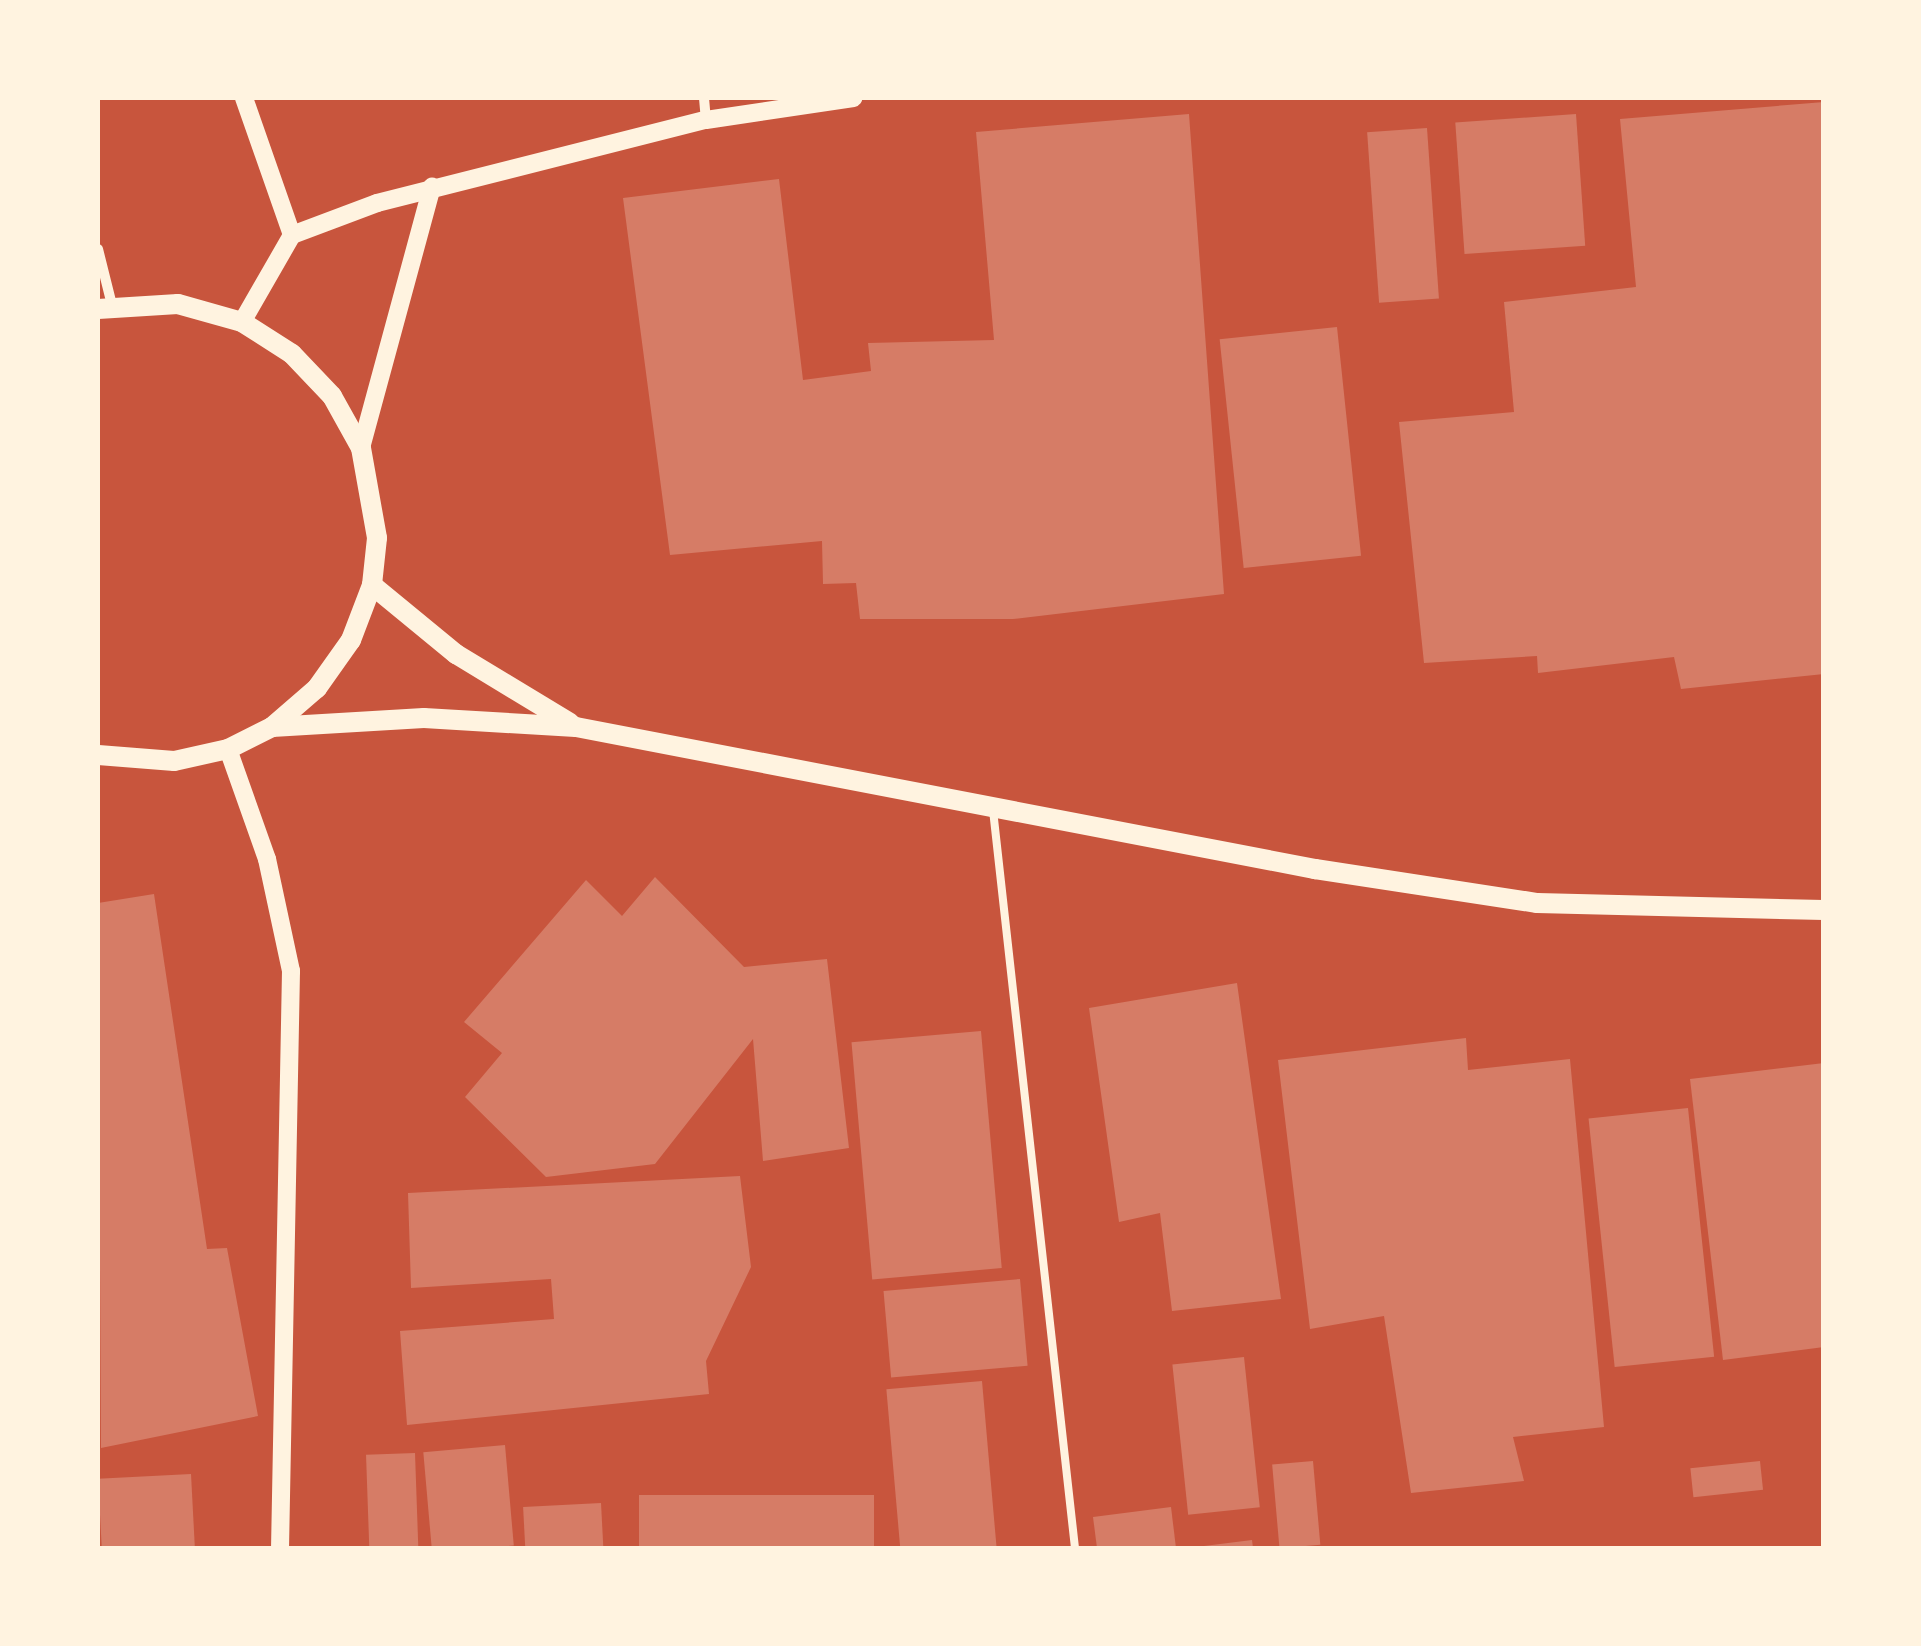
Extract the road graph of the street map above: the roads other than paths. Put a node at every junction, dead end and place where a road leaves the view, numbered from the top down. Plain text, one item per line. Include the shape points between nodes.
1 (244, 98) edge
2 (704, 98) edge
3 (854, 98) edge
4 (706, 120) junction
5 (432, 186) junction
6 (292, 236) junction
7 (98, 248) edge
8 (105, 307) edge
9 (242, 322) junction
10 (361, 448) junction
11 (372, 585) junction
12 (576, 726) junction
13 (272, 727) junction
14 (228, 749) junction
15 (98, 755) edge
16 (993, 806) junction
17 (1824, 910) edge
18 (280, 1548) edge
19 (1075, 1548) edge

1 - 6 street
2 - 4 street
3 - 4 street
4 - 5 street
5 - 6 street
5 - 10 street
6 - 9 street
7 - 8 street
8 - 9 main road via 178,304
9 - 10 main road via 292,354 332,396
10 - 11 main road via 377,538
11 - 12 main road via 456,654
11 - 13 main road via 351,640 317,688
12 - 13 main road via 424,718
12 - 16 main road
13 - 14 main road
14 - 15 main road via 174,761
14 - 18 street via 267,859 291,971
16 - 17 main road via 1315,869 1538,903
16 - 19 lane

